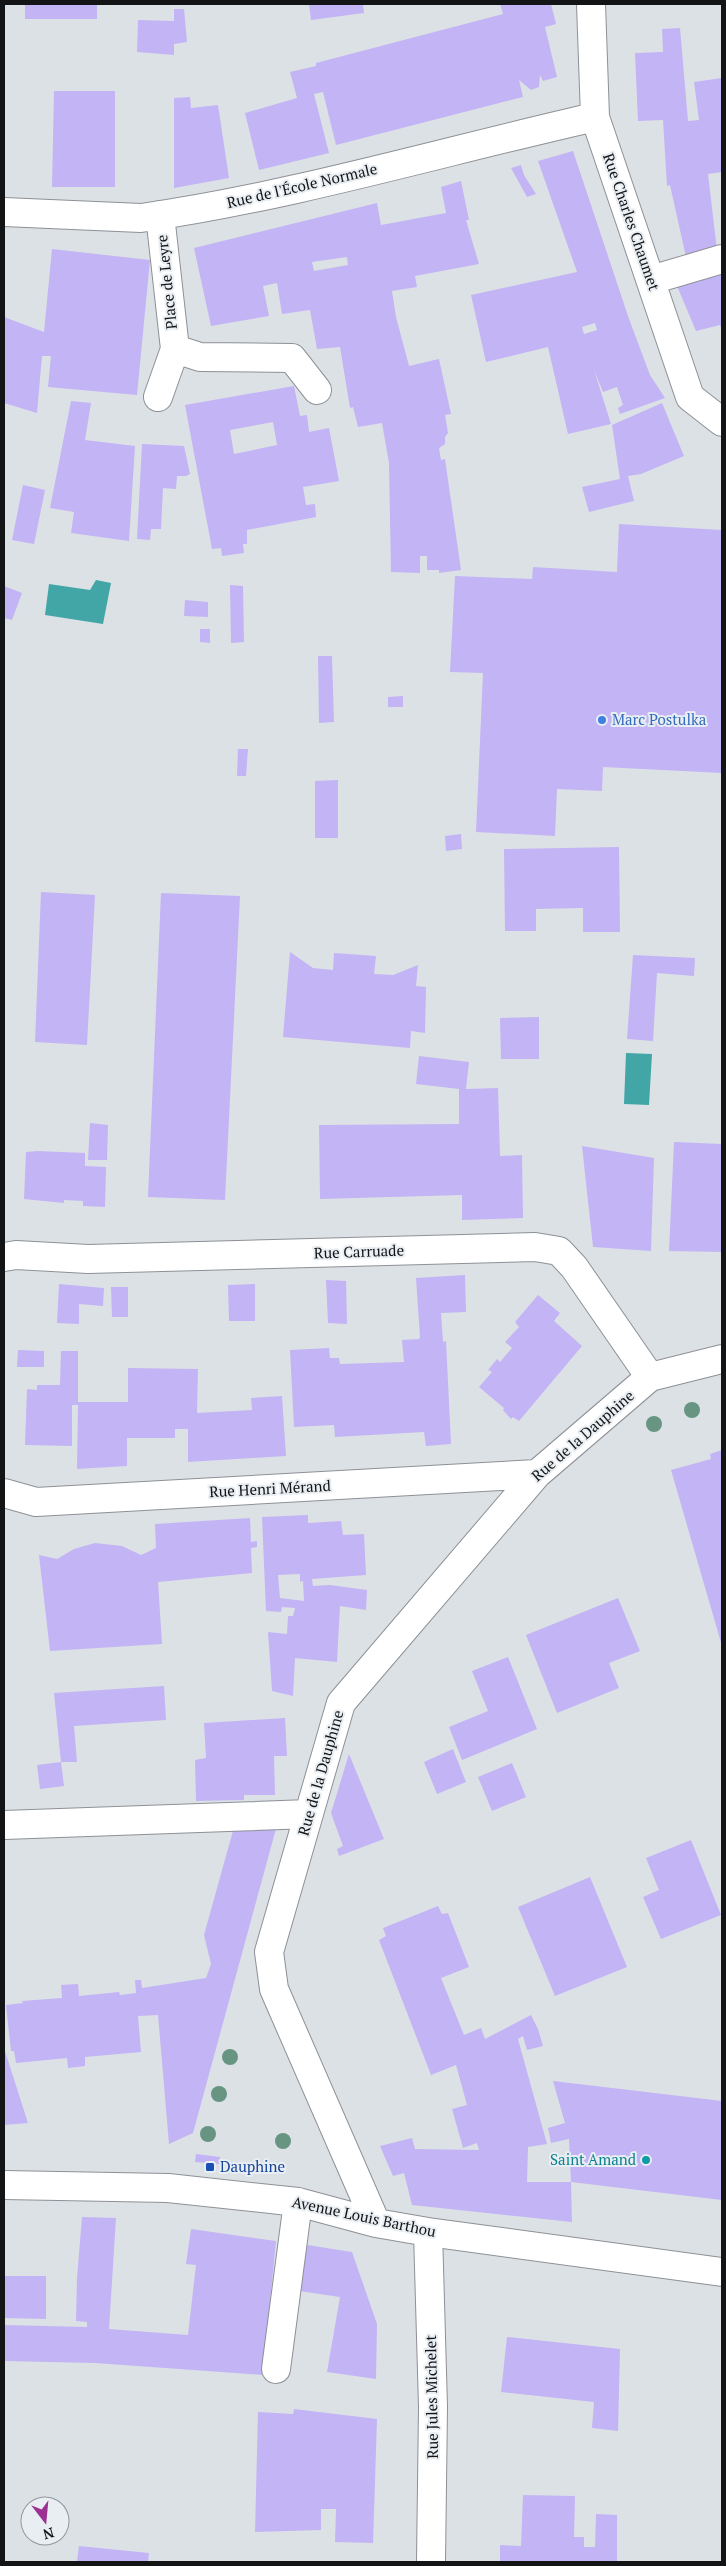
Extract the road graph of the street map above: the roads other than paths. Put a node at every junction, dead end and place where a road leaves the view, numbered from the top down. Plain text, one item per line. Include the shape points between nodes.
1 (591, 4) edge
2 (595, 117) junction
3 (4, 212) edge
4 (160, 215) junction
5 (722, 259) edge
6 (651, 280) junction
7 (175, 349) junction
8 (317, 390) dead end
9 (158, 396) dead end
10 (722, 422) edge
11 (4, 1257) edge
12 (722, 1359) edge
13 (650, 1378) junction
14 (537, 1474) junction
15 (4, 1493) edge
16 (309, 1814) junction
17 (4, 1824) edge
18 (4, 2185) edge
19 (298, 2202) junction
20 (376, 2223) junction
21 (428, 2232) junction
22 (722, 2272) edge
23 (276, 2369) dead end
24 (431, 2562) edge

1 - 2 street, Rue Charles Chaumet
2 - 4 street, Rue de l'École Normale via 248,199
2 - 6 street, Rue Charles Chaumet
3 - 4 street, Rue de l'École Normale via 141,218
4 - 7 street, Place de Leyre
5 - 6 street
6 - 10 street, Rue Charles Chaumet via 690,397
7 - 8 street, Place de Leyre via 200,357 292,358
7 - 9 street, Place de Leyre
11 - 13 street, Rue Carruade via 97,1259 536,1247 559,1251 574,1267
12 - 13 street, Rue de la Dauphine
13 - 14 street, Rue de la Dauphine
14 - 15 street, Rue Henri Mérand via 36,1502
14 - 16 street, Rue de la Dauphine via 341,1703
16 - 17 street
16 - 20 street, Rue de la Dauphine via 269,1952 274,1989
18 - 19 street, Avenue Louis Barthou via 168,2188
19 - 20 street, Avenue Louis Barthou
19 - 23 street
20 - 21 street, Avenue Louis Barthou
21 - 22 street, Avenue Louis Barthou
21 - 24 street, Rue Jules Michelet via 433,2407

